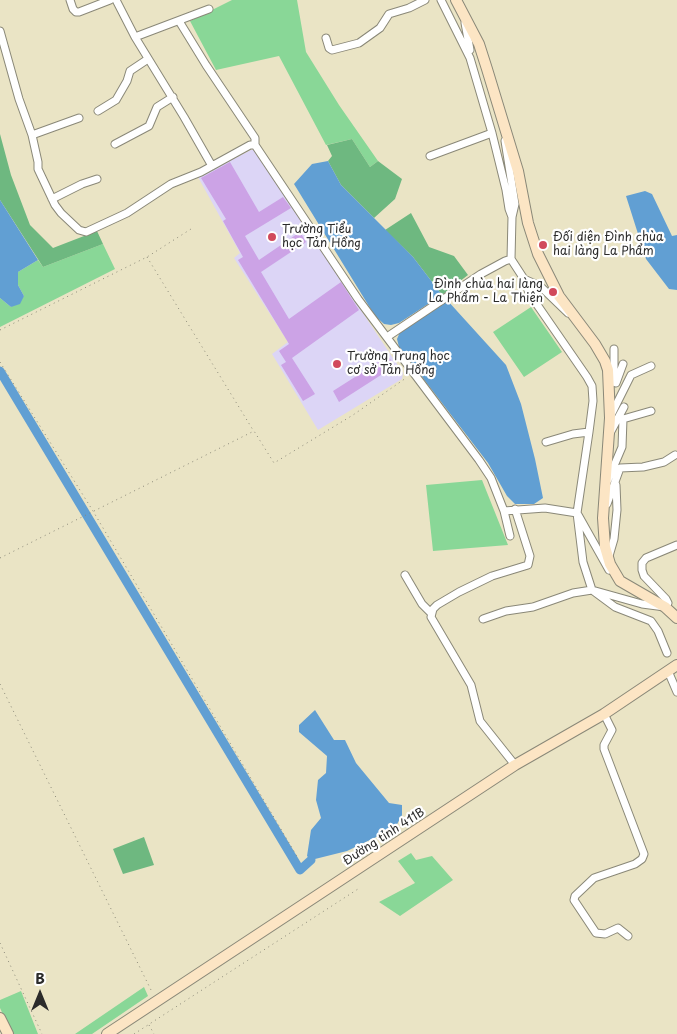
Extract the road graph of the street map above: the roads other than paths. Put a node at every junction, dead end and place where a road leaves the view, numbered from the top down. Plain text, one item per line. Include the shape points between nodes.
1 (70, 0) edge
2 (110, 0) edge
3 (116, 0) edge
4 (425, 0) edge
5 (441, 0) edge
6 (456, 0) edge
7 (209, 10) dead end
8 (462, 10) junction
9 (179, 21) junction
10 (0, 31) edge
11 (135, 37) junction
12 (326, 38) dead end
13 (470, 58) junction
14 (148, 59) junction
15 (173, 97) junction
16 (98, 111) dead end
17 (79, 118) dead end
18 (504, 126) junction
19 (492, 133) junction
20 (32, 135) junction
21 (115, 144) dead end
22 (254, 145) junction
23 (430, 156) dead end
24 (212, 166) junction
25 (97, 178) dead end
26 (52, 199) junction
27 (512, 217) junction
28 (512, 259) junction
29 (524, 278) junction
30 (577, 321) junction
31 (387, 337) junction
32 (614, 349) dead end
33 (623, 364) dead end
34 (651, 366) dead end
35 (609, 392) junction
36 (624, 407) dead end
37 (652, 411) dead end
38 (610, 418) junction
39 (590, 432) junction
40 (608, 436) junction
41 (546, 442) dead end
42 (675, 455) dead end
43 (616, 480) junction
44 (605, 487) junction
45 (515, 509) junction
46 (504, 511) junction
47 (577, 512) junction
48 (604, 514) junction
49 (510, 536) dead end
50 (677, 545) edge
51 (608, 559) junction
52 (405, 575) dead end
53 (615, 575) junction
54 (592, 590) junction
55 (665, 608) junction
56 (431, 613) junction
57 (677, 618) edge
58 (482, 619) dead end
59 (668, 653) dead end
60 (677, 665) edge
61 (668, 672) junction
62 (677, 692) edge
63 (604, 714) junction
64 (515, 765) junction
65 (628, 936) dead end
66 (0, 1018) edge
67 (8, 1034) edge
68 (107, 1034) edge

1 - 2 street via 73,9 79,12
3 - 11 street
4 - 12 street via 389,14 380,28 359,43 332,50
5 - 13 street
6 - 8 main road
7 - 9 street
8 - 13 street
8 - 18 main road via 479,44
9 - 11 street
9 - 22 street via 255,138
10 - 20 street
11 - 14 street
13 - 19 street
14 - 15 street
14 - 16 street via 130,71 116,100
15 - 21 street via 157,107 149,126
15 - 24 street
17 - 20 street
18 - 27 street via 515,204
18 - 30 main road via 538,254 559,296
19 - 23 street
19 - 27 street
20 - 26 street via 38,169
22 - 24 street
22 - 31 street
24 - 26 street via 171,184 127,213 87,231 79,230
25 - 26 street
27 - 28 street
28 - 29 street
28 - 31 street via 481,274
29 - 30 street via 540,286
29 - 39 street via 529,293 590,382 593,401
30 - 35 main road via 605,362
31 - 46 street via 479,460 491,478
32 - 35 street via 614,373
33 - 35 street
34 - 38 street via 630,375
35 - 38 main road
36 - 40 street
37 - 44 street via 623,419 622,447
38 - 40 main road
39 - 41 street
39 - 47 street
40 - 44 main road
42 - 43 street via 664,462 643,467 620,468
43 - 48 street
43 - 51 street via 614,539
44 - 48 main road
45 - 46 street
45 - 47 street
45 - 56 street via 530,556 528,565 476,584 437,605
46 - 49 street
47 - 53 street via 608,570
47 - 54 street via 583,562
48 - 51 main road
50 - 55 street via 646,558 642,563 644,576 666,599
51 - 53 main road
52 - 56 street
53 - 55 main road
54 - 55 street
54 - 58 street
54 - 59 street via 615,607 651,621
55 - 57 main road
56 - 64 street via 434,624 471,685 480,721
60 - 61 main road, Đường tỉnh 411B
61 - 62 street
61 - 63 main road, Đường tỉnh 411B
63 - 64 main road, Đường tỉnh 411B
63 - 65 street via 612,730 604,749 644,854 635,864 594,878 574,900 596,933 605,934 618,928
64 - 68 main road, Đường tỉnh 411B
66 - 67 main road

